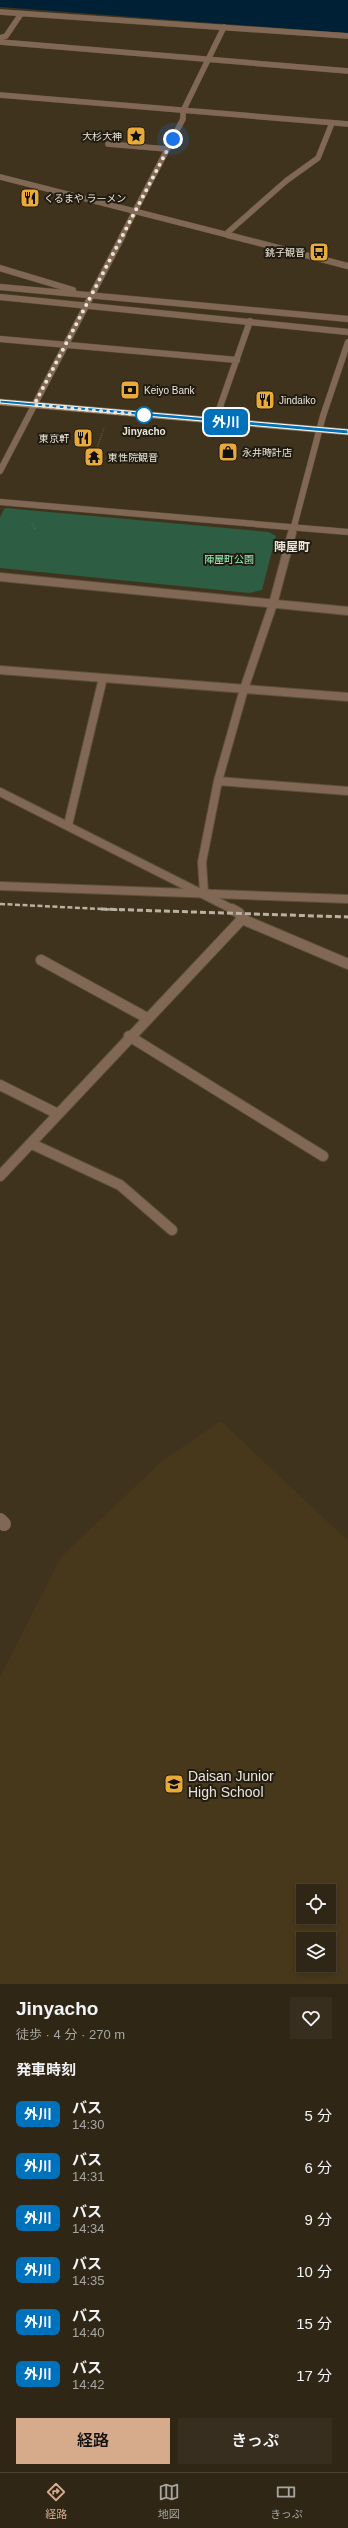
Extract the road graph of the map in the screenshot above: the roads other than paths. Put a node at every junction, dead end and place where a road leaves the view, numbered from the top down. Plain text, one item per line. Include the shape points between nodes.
1 (0, 12) edge
2 (21, 14) junction
3 (224, 27) junction
4 (348, 36) edge
5 (0, 38) edge
6 (0, 42) edge
7 (207, 59) junction
8 (348, 71) edge
9 (0, 95) edge
10 (183, 110) junction
11 (332, 123) junction
12 (348, 124) edge
13 (108, 144) dead end
14 (167, 149) junction
15 (0, 177) edge
16 (136, 212) junction
17 (226, 234) junction
18 (348, 266) edge
19 (0, 268) edge
20 (0, 286) edge
21 (90, 295) junction
22 (0, 297) edge
23 (84, 306) junction
24 (348, 319) edge
25 (250, 322) junction
26 (348, 332) edge
27 (0, 339) edge
28 (348, 342) edge
29 (64, 346) junction
30 (236, 360) junction
31 (0, 402) edge
32 (34, 405) junction
33 (215, 421) junction
34 (319, 430) junction
35 (348, 432) edge
36 (0, 471) edge
37 (0, 502) edge
38 (293, 527) junction
39 (348, 532) edge
40 (0, 577) edge
41 (273, 604) junction
42 (348, 611) edge
43 (0, 670) edge
44 (103, 678) junction
45 (244, 689) junction
46 (348, 697) edge
47 (218, 781) junction
48 (348, 791) edge
49 (0, 792) edge
50 (68, 825) junction
51 (0, 886) edge
52 (204, 893) junction
53 (348, 898) edge
54 (242, 919) junction
55 (41, 960) dead end
56 (348, 964) edge
57 (147, 1018) junction
58 (129, 1036) junction
59 (0, 1085) edge
60 (58, 1114) junction
61 (32, 1144) junction
62 (323, 1156) dead end
63 (0, 1176) edge
64 (172, 1230) dead end

1 - 2 street
2 - 3 street
2 - 5 street via 6,36
3 - 4 street
3 - 7 street
6 - 7 street
7 - 8 street
7 - 10 street
9 - 10 street
10 - 11 street
10 - 14 street via 183,119
11 - 12 street
11 - 17 street via 318,158 286,181
13 - 14 street
14 - 16 street
15 - 16 street
16 - 17 street
16 - 21 street
17 - 18 street
19 - 21 street
20 - 21 street
21 - 23 street
21 - 24 street
22 - 23 street
23 - 25 street
23 - 29 street
25 - 26 street
25 - 30 street
27 - 29 street
28 - 34 street
29 - 30 street
29 - 32 street
30 - 33 street
31 - 32 main road
32 - 33 main road
32 - 36 street
33 - 34 main road
34 - 35 main road
34 - 38 street
37 - 38 street
38 - 39 street
38 - 41 street
40 - 41 street
41 - 42 street
41 - 45 street
43 - 44 street
44 - 45 street
44 - 50 street
45 - 46 street
45 - 47 street
47 - 48 street
47 - 52 street via 202,862
49 - 50 street
50 - 52 street
51 - 52 street
52 - 53 street
52 - 54 street via 239,913
54 - 56 street
54 - 57 street
55 - 57 street
57 - 58 street
58 - 60 street
58 - 62 street
59 - 60 street
60 - 61 street
61 - 63 street
61 - 64 street via 120,1185

